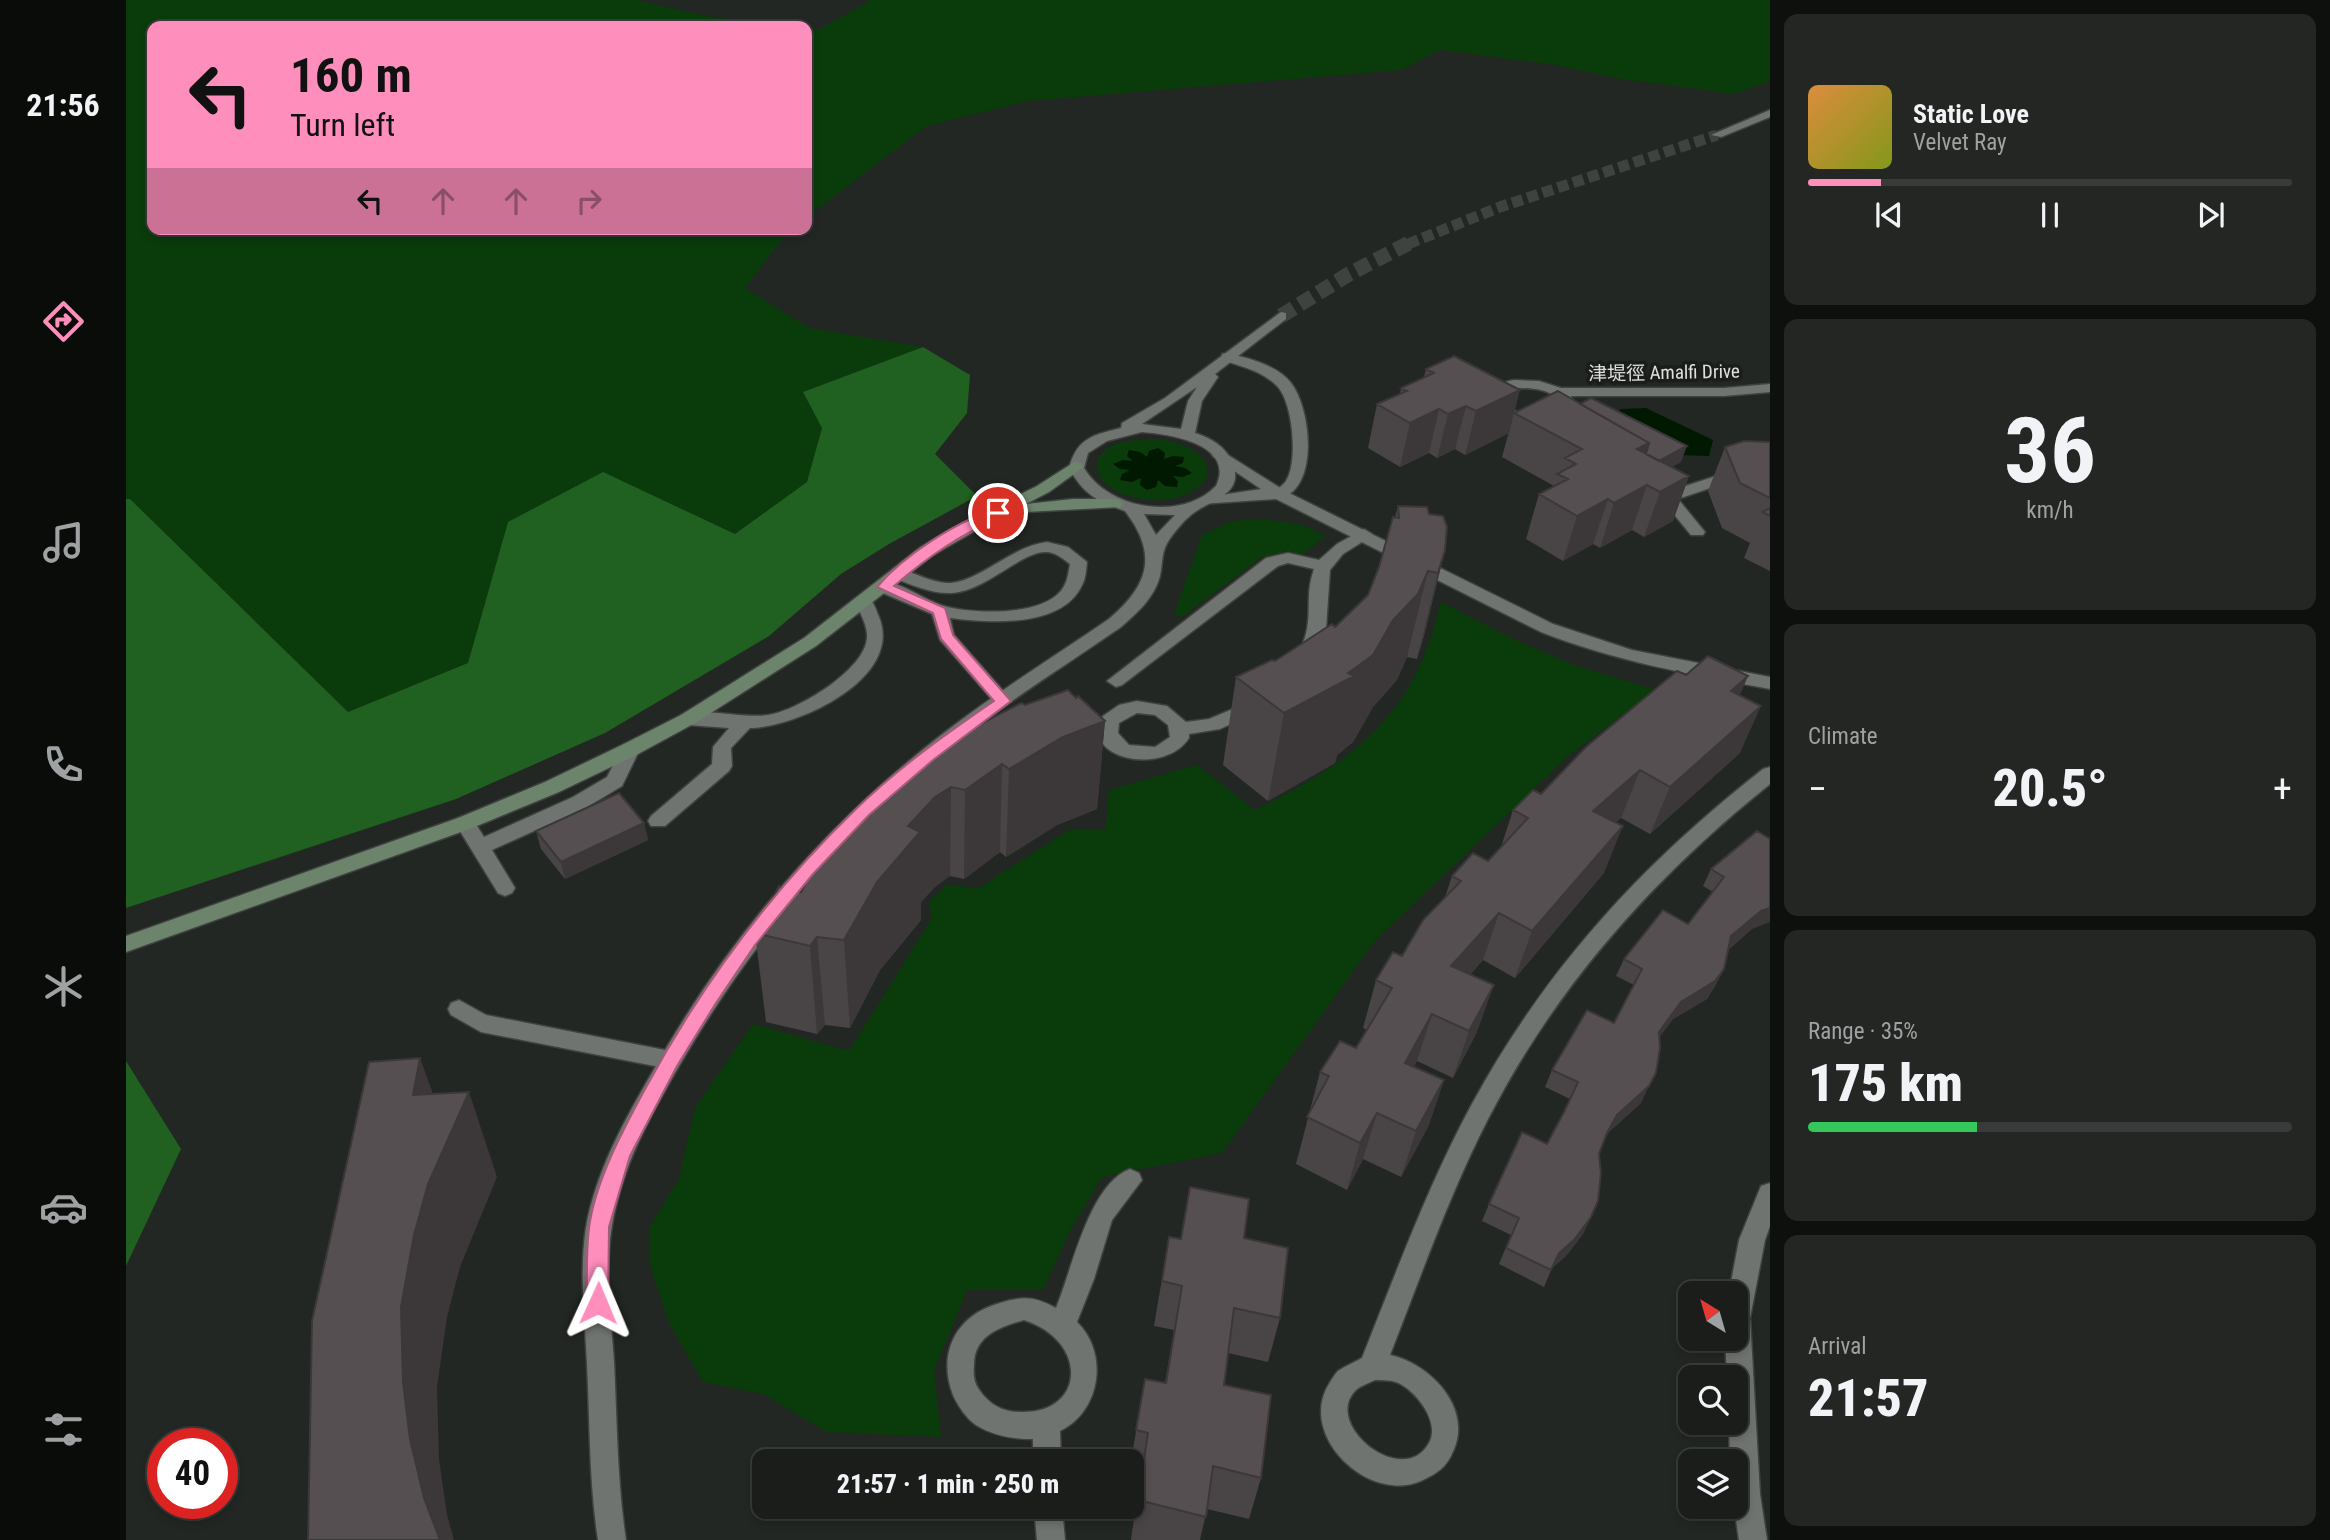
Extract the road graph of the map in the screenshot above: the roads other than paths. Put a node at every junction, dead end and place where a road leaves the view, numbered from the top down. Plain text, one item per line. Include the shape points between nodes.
1 (1770, 113) edge
2 (1717, 135) tunnel mouth
3 (1281, 316) tunnel mouth
4 (1227, 357) junction
5 (1770, 388) edge
6 (1558, 393) junction
7 (1537, 421) junction
8 (1120, 430) junction
9 (1560, 434) edge
10 (1187, 435) junction
11 (1770, 449) edge
12 (1220, 455) junction
13 (1076, 466) junction
14 (1640, 479) edge
15 (1279, 494) junction
16 (1668, 497) junction
17 (1208, 501) junction
18 (1115, 504) junction
19 (1132, 508) junction
20 (1190, 508) junction
21 (998, 513) junction
22 (1697, 533) dead end
23 (1364, 534) junction
24 (1154, 552) junction
25 (1323, 566) junction
26 (892, 580) junction
27 (864, 602) junction
28 (940, 611) junction
29 (1293, 673) edge
30 (1116, 681) dead end
31 (1770, 683) edge
32 (1268, 696) edge
33 (1003, 701) junction
34 (688, 719) junction
35 (746, 721) junction
36 (1180, 729) dead end
37 (631, 749) junction
38 (1770, 774) edge
39 (658, 821) dead end
40 (465, 823) junction
41 (480, 847) junction
42 (505, 888) dead end
43 (126, 944) edge
44 (458, 1009) dead end
45 (670, 1060) junction
46 (1130, 1180) dead end
47 (1770, 1194) edge
48 (1062, 1323) junction
49 (1371, 1367) dead end
50 (1046, 1424) junction
51 (1047, 1449) edge
52 (1049, 1519) edge
53 (612, 1540) edge
54 (1051, 1540) edge
55 (1753, 1540) edge

1 - 2 street
3 - 4 street
4 - 8 street via 1170,401
4 - 10 street via 1195,401
4 - 15 street via 1270,374 1290,393 1298,418 1296,478
5 - 6 street, 津堤徑 Amalfi Drive
6 - 7 street, 津堤徑 Amalfi Drive via 1569,410 1559,418
6 - 7 street, 津堤徑 Amalfi Drive via 1526,384 1499,390 1496,402 1501,408
7 - 9 street
8 - 10 street via 1164,429
8 - 13 street via 1087,444 1078,454
10 - 12 street
11 - 16 street via 1719,480
12 - 15 street
12 - 17 street via 1227,468 1226,482
13 - 18 street via 1088,489
13 - 21 main road
14 - 16 street
15 - 17 street
15 - 23 street
16 - 22 street
17 - 20 street
18 - 19 street
18 - 21 main road
19 - 20 street
19 - 24 street via 1150,535
20 - 24 street
21 - 26 main road via 927,551
23 - 25 street
23 - 31 street via 1546,628 1590,645 1677,668
24 - 33 street via 1153,573 1140,600 1115,623
25 - 29 street via 1314,642
25 - 30 street via 1288,558 1272,562
26 - 27 main road
26 - 28 street
26 - 28 street via 939,588 963,586 1028,550 1051,547 1079,562 1074,586 1050,608 1018,615
27 - 34 main road
27 - 35 street via 876,638 871,658 802,711 772,721
28 - 33 street via 946,636
32 - 36 street via 1213,725
33 - 45 street via 927,756 863,811 807,870 749,940
34 - 35 street
34 - 37 main road
35 - 39 street via 722,747 722,766
37 - 40 main road
37 - 41 street via 615,781 580,803
38 - 49 street via 1667,859 1617,911 1523,1037 1439,1198
40 - 41 street
40 - 43 main road
41 - 42 street
44 - 45 street via 481,1023
45 - 53 street via 620,1155 599,1227 602,1402
46 - 48 street via 1101,1215 1082,1279
47 - 55 street via 1752,1240 1737,1318 1746,1494
48 - 50 street via 1080,1348 1084,1378 1078,1398 1064,1414
48 - 50 street via 1044,1312 1024,1308 1003,1311 971,1331 960,1357 961,1385 986,1416 1015,1426
50 - 51 street
52 - 54 street

